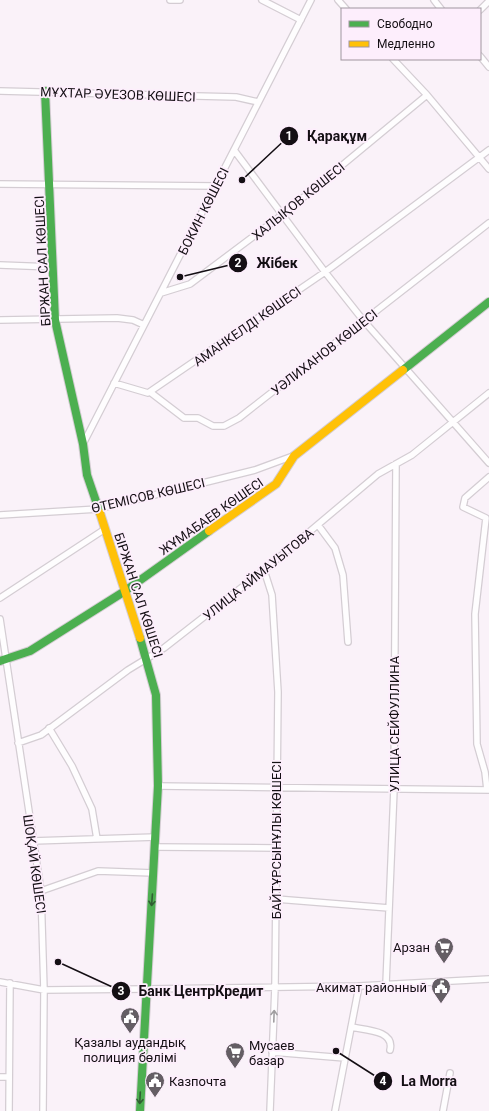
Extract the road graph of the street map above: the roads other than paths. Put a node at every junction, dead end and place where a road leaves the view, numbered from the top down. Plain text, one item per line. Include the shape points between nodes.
1 (170, 0) edge
2 (180, 0) edge
3 (262, 0) edge
4 (312, 0) edge
5 (338, 0) edge
6 (434, 0) edge
7 (489, 1) edge
8 (345, 8) edge
9 (440, 8) edge
10 (481, 9) edge
11 (301, 20) junction
12 (481, 57) edge
13 (394, 60) edge
14 (489, 67) edge
15 (0, 91) edge
16 (45, 91) junction
17 (427, 96) junction
18 (258, 102) junction
19 (234, 150) junction
20 (489, 150) edge
21 (480, 158) junction
22 (489, 169) edge
23 (0, 184) edge
24 (49, 184) junction
25 (216, 186) junction
26 (282, 214) junction
27 (489, 223) edge
28 (0, 265) edge
29 (53, 266) junction
30 (325, 272) junction
31 (161, 293) junction
32 (489, 302) edge
33 (0, 320) edge
34 (55, 320) junction
35 (364, 320) junction
36 (144, 325) junction
37 (406, 368) junction
38 (114, 383) junction
39 (150, 392) junction
40 (489, 393) edge
41 (454, 422) junction
42 (83, 444) junction
43 (294, 456) junction
44 (396, 464) junction
45 (489, 464) edge
46 (489, 477) edge
47 (98, 509) junction
48 (0, 515) edge
49 (318, 525) junction
50 (105, 529) junction
51 (264, 570) junction
52 (125, 591) junction
53 (0, 598) edge
54 (0, 619) edge
55 (348, 642) dead end
56 (147, 659) junction
57 (3, 661) edge
58 (49, 728) junction
59 (18, 743) junction
60 (158, 786) junction
61 (276, 788) junction
62 (394, 790) junction
63 (488, 790) edge
64 (156, 837) junction
65 (97, 838) junction
66 (32, 841) junction
67 (155, 847) junction
68 (276, 848) junction
69 (154, 873) junction
70 (41, 891) junction
71 (276, 898) junction
72 (389, 908) junction
73 (489, 979) edge
74 (0, 982) edge
75 (10, 984) junction
76 (386, 984) junction
77 (359, 986) junction
78 (275, 987) junction
79 (146, 989) junction
80 (44, 990) junction
81 (351, 1027) junction
82 (390, 1050) dead end
83 (272, 1052) junction
84 (345, 1058) junction
85 (450, 1073) dead end
86 (0, 1077) edge
87 (8, 1077) junction
88 (9, 1111) edge
89 (43, 1111) edge
90 (140, 1111) edge
91 (270, 1111) edge
92 (335, 1111) edge
93 (443, 1111) edge

1 - 2 street
3 - 11 street
4 - 11 street, БОКИН КӨШЕСІ
5 - 8 street
6 - 9 street
7 - 10 street
11 - 18 street, БОКИН КӨШЕСІ
12 - 14 street
13 - 17 street
15 - 16 street, МҰХТАР ӘУЕЗОВ КӨШЕСІ
16 - 18 street, МҰХТАР ӘУЕЗОВ КӨШЕСІ via 236,98
16 - 24 street, БІРЖАН САЛ КӨШЕСІ
17 - 21 street
17 - 26 street, ХАЛЫҚОВ КӨШЕСІ
18 - 19 street, БОКИН КӨШЕСІ
19 - 25 street, БОКИН КӨШЕСІ
19 - 26 street
20 - 21 street, АМАНКЕЛДІ КӨШЕСІ
21 - 22 street
21 - 30 street, АМАНКЕЛДІ КӨШЕСІ
23 - 24 street
24 - 25 street
24 - 29 street, БІРЖАН САЛ КӨШЕСІ
25 - 31 street, БОКИН КӨШЕСІ
26 - 30 street
26 - 31 street, ХАЛЫҚОВ КӨШЕСІ via 190,284
27 - 35 street, УӘЛИХАНОВ КӨШЕСІ
28 - 29 street
29 - 34 street, БІРЖАН САЛ КӨШЕСІ
30 - 35 street
30 - 39 street, АМАНКЕЛДІ КӨШЕСІ
31 - 36 street, БОКИН КӨШЕСІ
32 - 37 street, ЖҰМАБАЕВ КӨШЕСІ
33 - 34 street
34 - 36 street via 117,318 133,320
34 - 42 street, БІРЖАН САЛ КӨШЕСІ
35 - 37 street
35 - 39 street, УӘЛИХАНОВ КӨШЕСІ via 239,418 224,426 213,426 198,418 184,418
36 - 38 street, БОКИН КӨШЕСІ
37 - 41 street
37 - 43 street, ЖҰМАБАЕВ КӨШЕСІ
38 - 39 street via 148,394
38 - 42 street, БОКИН КӨШЕСІ
40 - 41 street, УЛИЦА АЙМАУЫТОВА
41 - 44 street, УЛИЦА АЙМАУЫТОВА via 412,455
41 - 45 street
42 - 47 street, БІРЖАН САЛ КӨШЕСІ via 87,475
43 - 47 street, ӨТЕМІСОВ КӨШЕСІ via 255,470
43 - 52 street, ЖҰМАБАЕВ КӨШЕСІ via 276,484
44 - 49 street, УЛИЦА АЙМАУЫТОВА via 378,474
44 - 62 street, УЛИЦА СЕЙФУЛЛИНА
46 - 63 street via 465,498 463,507 486,518 475,614 477,744
47 - 48 street, ӨТЕМІСОВ КӨШЕСІ
47 - 50 street, БІРЖАН САЛ КӨШЕСІ
49 - 51 street, УЛИЦА АЙМАУЫТОВА
49 - 55 street via 335,548 343,575
50 - 52 street, БІРЖАН САЛ КӨШЕСІ
50 - 53 street
51 - 56 street, УЛИЦА АЙМАУЫТОВА
51 - 61 street, БАЙТҰРСЫНҰЛЫ КӨШЕСІ via 272,595 278,692
52 - 56 street, БІРЖАН САЛ КӨШЕСІ
52 - 57 street, ЖҰМАБАЕВ КӨШЕСІ via 30,651
54 - 57 street, ШОҚАЙ КӨШЕСІ
56 - 58 street, УЛИЦА АЙМАУЫТОВА
56 - 60 street, БІРЖАН САЛ КӨШЕСІ via 156,695
57 - 59 street, ШОҚАЙ КӨШЕСІ
58 - 59 street, УЛИЦА АЙМАУЫТОВА via 30,740
58 - 65 street via 72,766 92,809
59 - 66 street, ШОҚАЙ КӨШЕСІ
60 - 61 street
60 - 64 street, БІРЖАН САЛ КӨШЕСІ
61 - 62 street
61 - 68 street, БАЙТҰРСЫНҰЛЫ КӨШЕСІ
62 - 63 street
62 - 72 street, УЛИЦА СЕЙФУЛЛИНА
64 - 65 street
64 - 67 street, БІРЖАН САЛ КӨШЕСІ
65 - 66 street
66 - 70 street, ШОҚАЙ КӨШЕСІ
67 - 68 street
67 - 69 street, БІРЖАН САЛ КӨШЕСІ
68 - 71 street, БАЙТҰРСЫНҰЛЫ КӨШЕСІ
69 - 70 street via 98,871
69 -> 79 street, БІРЖАН САЛ КӨШЕСІ
70 - 80 street, ШОҚАЙ КӨШЕСІ
71 - 72 street
71 - 78 street, БАЙТҰРСЫНҰЛЫ КӨШЕСІ
72 - 76 street, УЛИЦА СЕЙФУЛЛИНА
73 - 76 street
74 - 75 street
75 - 80 street
75 - 87 street
76 - 77 street
77 - 78 street
77 - 81 street
78 - 79 street
83 -> 78 street, БАЙТҰРСЫНҰЛЫ КӨШЕСІ
79 - 80 street
79 -> 90 street, БІРЖАН САЛ КӨШЕСІ
80 - 89 street, ШОҚАЙ КӨШЕСІ
81 - 82 street via 385,1034 392,1044
81 - 84 street
83 - 84 street
83 - 91 street, БАЙТҰРСЫНҰЛЫ КӨШЕСІ
84 - 92 street
85 - 93 street
86 - 87 street
87 - 88 street

